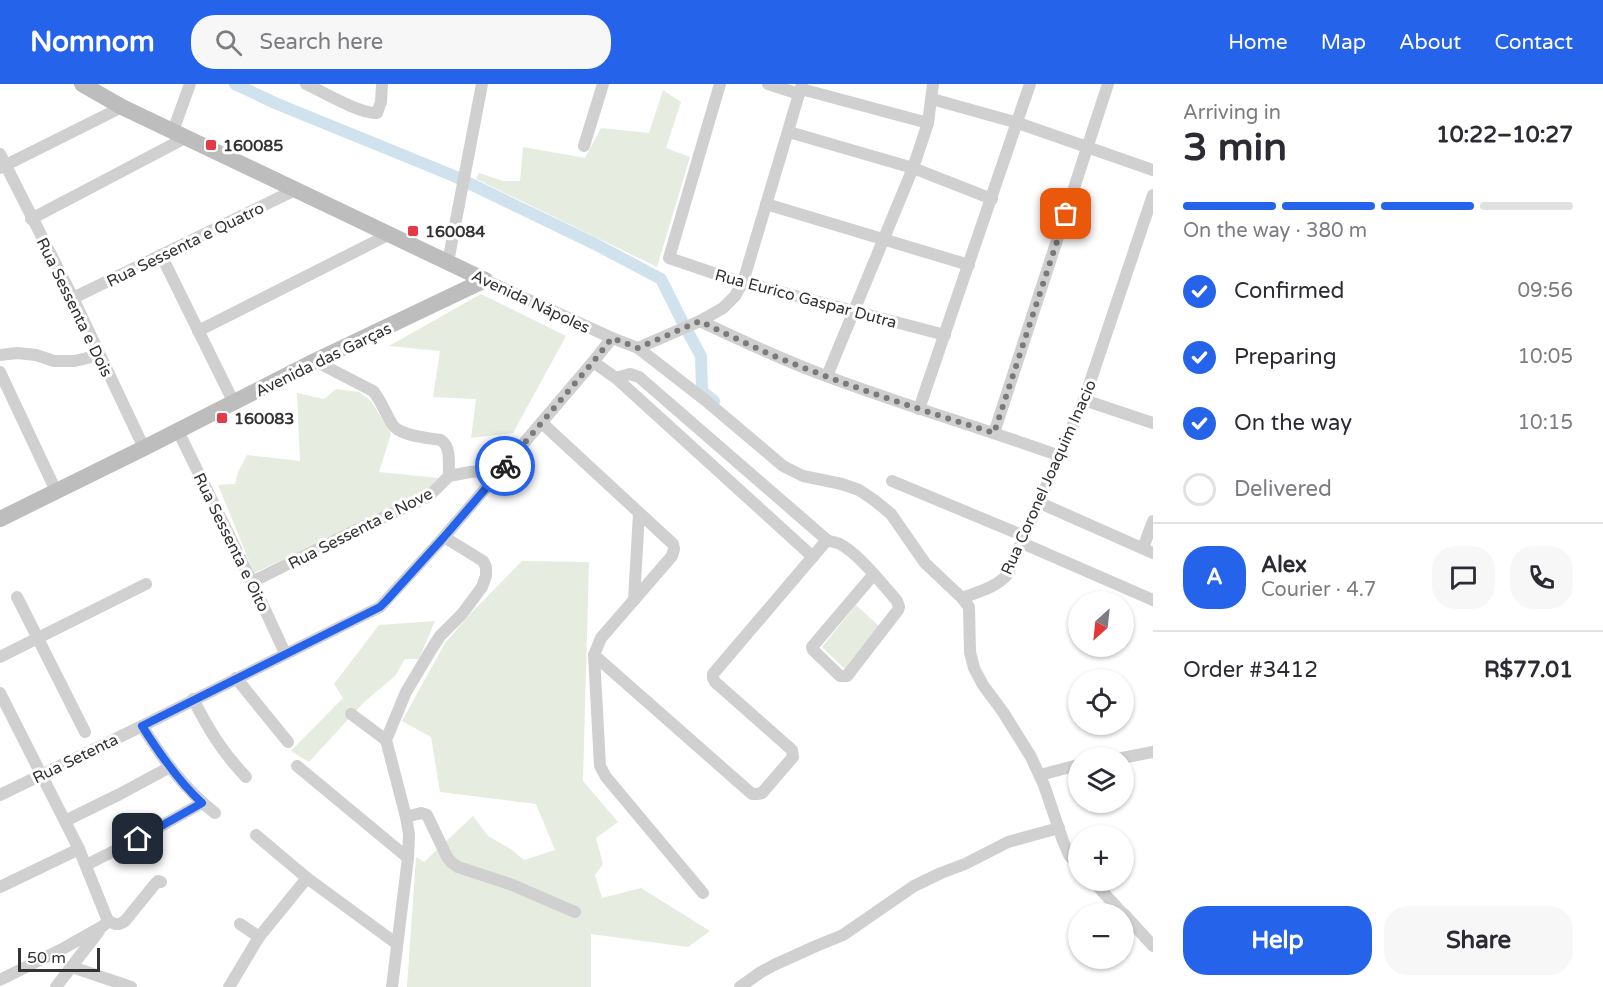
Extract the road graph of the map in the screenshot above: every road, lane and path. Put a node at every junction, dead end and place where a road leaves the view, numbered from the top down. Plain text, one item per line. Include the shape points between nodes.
1 (82, 84) edge
2 (190, 84) edge
3 (306, 84) edge
4 (382, 84) edge
5 (482, 84) edge
6 (603, 84) edge
7 (720, 84) edge
8 (768, 84) edge
9 (933, 84) edge
10 (1030, 84) edge
11 (1108, 84) edge
12 (801, 89) edge
13 (932, 99) junction
14 (122, 107) junction
15 (927, 123) junction
16 (1018, 123) junction
17 (789, 132) junction
18 (180, 134) junction
19 (584, 146) dead end
20 (1088, 148) junction
21 (0, 154) edge
22 (3, 167) edge
23 (913, 168) junction
24 (1153, 170) edge
25 (297, 189) junction
26 (1153, 195) edge
27 (992, 199) junction
28 (766, 204) junction
29 (32, 219) junction
30 (390, 234) junction
31 (884, 238) junction
32 (161, 255) junction
33 (448, 262) junction
34 (969, 265) junction
35 (486, 280) junction
36 (743, 282) junction
37 (73, 298) junction
38 (853, 311) junction
39 (700, 321) junction
40 (198, 331) junction
41 (945, 335) junction
42 (612, 338) junction
43 (638, 348) junction
44 (0, 355) edge
45 (99, 355) junction
46 (315, 361) junction
47 (593, 362) junction
48 (0, 372) edge
49 (827, 376) junction
50 (616, 378) junction
51 (1084, 400) junction
52 (234, 403) junction
53 (919, 409) junction
54 (542, 423) junction
55 (1153, 423) edge
56 (178, 431) junction
57 (994, 433) junction
58 (144, 448) junction
59 (1060, 456) junction
60 (501, 470) junction
61 (449, 476) junction
62 (892, 481) dead end
63 (56, 491) junction
64 (1040, 503) junction
65 (639, 513) junction
66 (0, 519) edge
67 (1153, 521) edge
68 (444, 537) junction
69 (1023, 539) junction
70 (827, 540) junction
71 (1148, 550) edge
72 (813, 557) junction
73 (874, 574) junction
74 (252, 582) junction
75 (146, 584) dead end
76 (17, 597) dead end
77 (962, 598) junction
78 (634, 600) junction
79 (1153, 600) edge
80 (38, 638) junction
81 (285, 653) junction
82 (594, 655) junction
83 (0, 657) edge
84 (236, 678) junction
85 (1, 699) edge
86 (193, 699) junction
87 (351, 714) dead end
88 (142, 726) junction
89 (85, 732) dead end
90 (386, 740) junction
91 (288, 742) dead end
92 (1153, 752) edge
93 (1134, 756) edge
94 (297, 766) dead end
95 (170, 767) junction
96 (1068, 768) edge
97 (41, 775) junction
98 (1040, 775) junction
99 (246, 777) dead end
100 (0, 795) edge
101 (202, 803) junction
102 (215, 813) dead end
103 (406, 817) junction
104 (65, 821) junction
105 (1059, 828) junction
106 (256, 835) dead end
107 (79, 849) junction
108 (1068, 852) edge
109 (408, 858) junction
110 (86, 865) junction
111 (307, 878) junction
112 (161, 882) dead end
113 (0, 887) edge
114 (1102, 891) edge
115 (703, 893) dead end
116 (1113, 903) edge
117 (575, 912) dead end
118 (105, 923) junction
119 (240, 924) dead end
120 (1134, 926) edge
121 (259, 937) junction
122 (397, 945) junction
123 (1153, 946) edge
124 (72, 967) junction
125 (0, 980) edge
126 (56, 987) edge
127 (131, 987) edge
128 (229, 987) edge
129 (392, 987) edge
130 (740, 987) edge

1 - 14 main road, Avenida Nápoles
2 - 18 street
3 - 4 street via 371,113 380,109
5 - 33 street
6 - 19 street
7 - 36 street, Rua Eurico Gaspar Dutra via 669,258
8 - 12 street
9 - 13 street
10 - 16 street
11 - 20 street
12 - 15 street
12 - 17 street
13 - 15 street
13 - 16 street
14 - 18 main road, Avenida Nápoles
14 - 22 street
15 - 23 street
16 - 20 street
16 - 27 street
17 - 23 street
17 - 28 street
18 - 25 main road, Avenida Nápoles
18 - 29 street
20 - 24 street
20 - 57 street
21 - 22 street, Rua Sessenta e Dois
22 - 29 street, Rua Sessenta e Dois
23 - 27 street
23 - 31 street
25 - 30 main road, Avenida Nápoles
25 - 32 street, Rua Sessenta e Quatro
26 - 51 street, Rua Coronel Joaquim Inacio
27 - 34 street
28 - 31 street
28 - 36 street
29 - 37 street, Rua Sessenta e Dois
30 - 33 main road, Avenida Nápoles
30 - 40 street
31 - 34 street
31 - 38 street
32 - 37 street, Rua Sessenta e Quatro
32 - 40 street
33 - 35 main road, Avenida Nápoles
34 - 41 street
35 - 42 street, Avenida Nápoles
35 - 46 main road, Avenida das Garças
36 - 38 street, Rua Eurico Gaspar Dutra
36 - 39 street via 723,308
37 - 45 street, Rua Sessenta e Dois
38 - 41 street, Rua Eurico Gaspar Dutra
38 - 49 street
39 - 43 street
39 - 49 street
40 - 52 street
41 - 53 street
42 - 43 street, Avenida Nápoles
42 - 47 street, Rua Setenta
43 - 77 street, Avenida Nápoles via 783,466 803,476 860,490 874,500 891,514 925,563
44 - 45 street via 36,355 54,361
45 - 58 street, Rua Sessenta e Dois
46 - 52 main road, Avenida das Garças
46 - 61 street via 373,390 392,424 402,432 445,443
47 - 50 street
47 - 54 street, Rua Setenta
48 - 63 street
49 - 53 street
50 - 70 street via 630,374 639,377
50 - 72 street
51 - 55 street
51 - 59 street, Rua Coronel Joaquim Inacio
52 - 56 main road, Avenida das Garças
53 - 57 street
54 - 60 street, Rua Setenta
54 - 65 street
56 - 58 main road, Avenida das Garças
56 - 74 street, Rua Sessenta e Oito
57 - 59 street
58 - 63 main road, Avenida das Garças
59 - 64 street, Rua Coronel Joaquim Inacio
60 - 61 street, Rua Sessenta e Nove
60 - 68 street, Rua Setenta
61 - 74 street, Rua Sessenta e Nove via 430,495
62 - 69 street
63 - 66 main road, Avenida das Garças
64 - 69 street, Rua Coronel Joaquim Inacio
64 - 71 street
65 - 78 street
65 - 78 street via 674,549
67 - 71 street
68 - 81 street, Rua Setenta via 380,607
68 - 90 street via 483,561 486,576 462,614 430,650 406,692
69 - 77 street, Rua Coronel Joaquim Inacio via 1002,581
69 - 79 street
70 - 72 street
70 - 73 street via 848,549
72 - 82 street via 713,674 715,682 792,750 793,757 762,793 753,794
73 - 73 street via 812,647 840,676 847,676 898,610 897,602
74 - 81 street, Rua Sessenta e Oito
75 - 80 street
76 - 80 street
77 - 98 street via 969,607 974,668
78 - 82 street via 601,638
80 - 83 street
80 - 89 street
81 - 84 street, Rua Setenta
82 - 115 street via 600,766
84 - 86 street, Rua Setenta
84 - 91 street
85 - 97 street
86 - 88 street, Rua Setenta
86 - 99 street via 216,741
87 - 90 street
88 - 95 street
88 - 97 street, Rua Setenta
90 - 103 street
92 - 93 street
94 - 109 street
95 - 101 street
95 - 104 street
96 - 98 street
97 - 100 street, Rua Setenta
97 - 104 street
98 - 105 street
101 - 102 street
101 - 110 street
103 - 109 street
103 - 117 street via 427,815 447,856 458,867
104 - 107 street
105 - 108 street
105 - 130 street via 1008,842 914,886 843,935 774,965
106 - 111 street
107 - 110 street
107 - 113 street
109 - 122 street
110 - 118 street
111 - 121 street
111 - 122 street
112 - 118 street via 154,884 125,921 116,925
114 - 116 street
118 - 124 street
118 - 125 street
119 - 121 street
120 - 123 street
121 - 128 street
122 - 129 street
124 - 126 street
124 - 127 street

